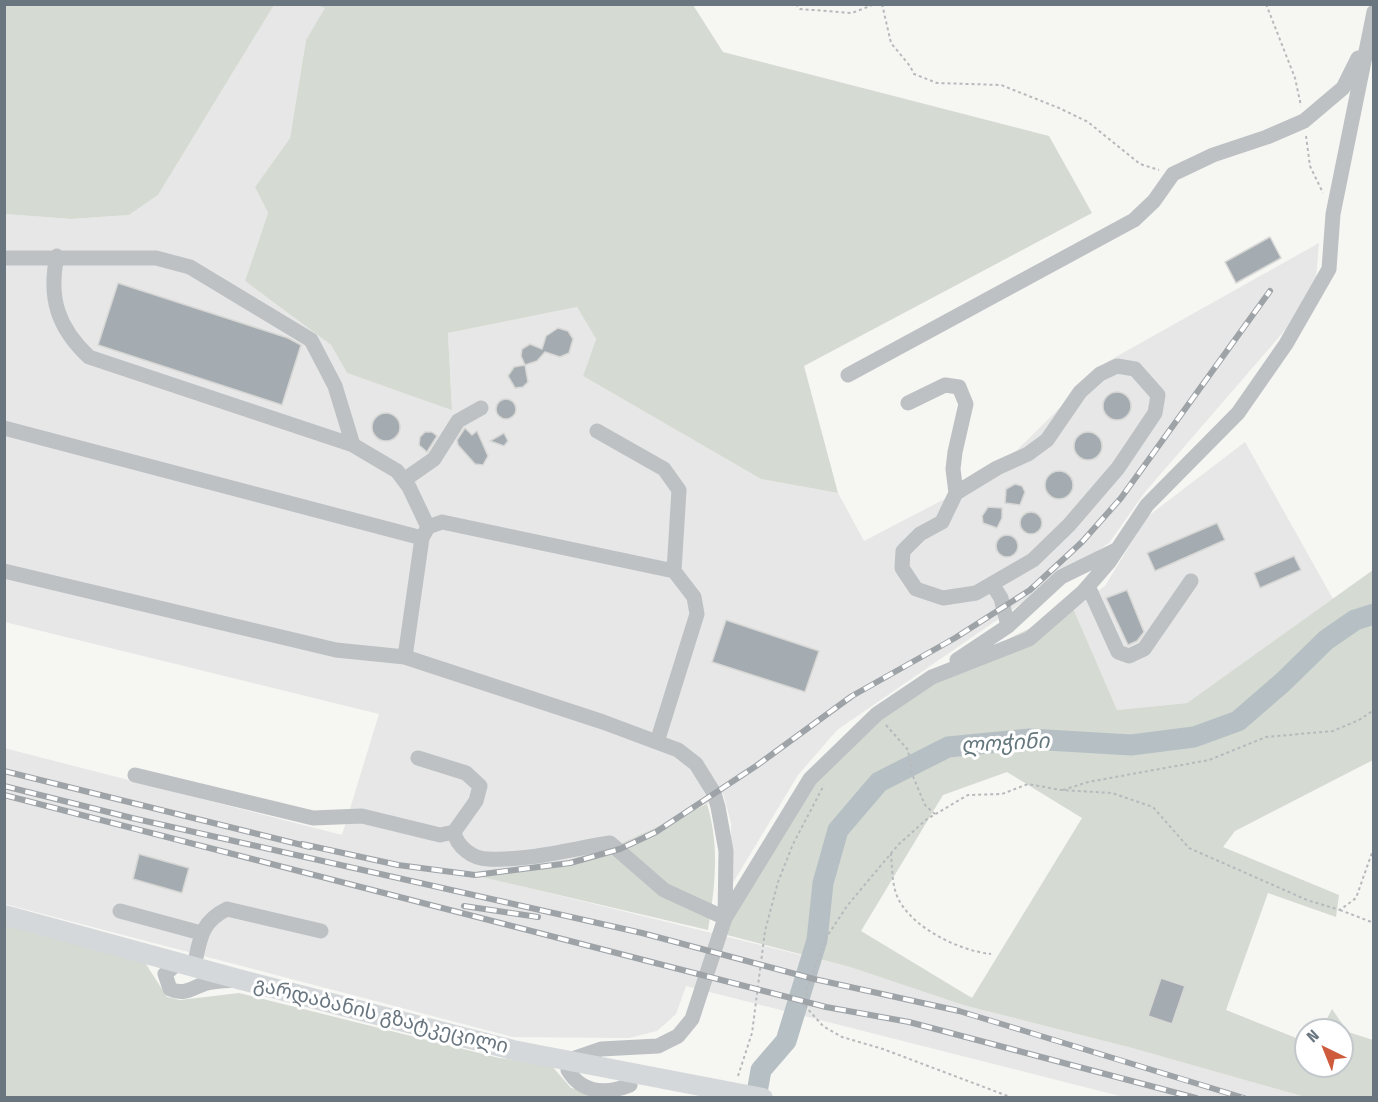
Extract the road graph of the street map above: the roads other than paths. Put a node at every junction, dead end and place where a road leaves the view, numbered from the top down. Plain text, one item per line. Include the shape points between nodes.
1 (1374, 12) edge
2 (1372, 30) junction
3 (57, 256) junction
4 (4, 258) edge
5 (848, 375) dead end
6 (909, 403) dead end
7 (481, 408) dead end
8 (4, 428) edge
9 (597, 431) dead end
10 (353, 446) junction
11 (404, 480) junction
12 (956, 494) junction
13 (425, 533) junction
14 (1118, 549) junction
15 (4, 571) edge
16 (674, 571) junction
17 (1191, 581) dead end
18 (992, 584) junction
19 (1088, 586) junction
20 (1008, 626) junction
21 (405, 657) junction
22 (932, 677) junction
23 (657, 742) junction
24 (418, 758) dead end
25 (135, 775) dead end
26 (454, 832) junction
27 (120, 911) dead end
28 (4, 915) edge
29 (724, 918) junction
30 (321, 931) dead end
31 (201, 933) junction
32 (186, 965) junction
33 (238, 979) junction
34 (569, 1060) junction
35 (632, 1085) edge
36 (763, 1098) edge

1 - 2 street
2 - 5 street via 1343,88 1304,120 1173,174 1134,220
2 - 14 street via 1333,214 1329,269 1286,344 1238,413 1147,505
3 - 4 street
3 - 10 street via 156,258 190,267 311,340 335,386
3 - 10 street via 53,274 60,318 69,338 89,357
6 - 12 street via 945,385 959,387 966,404 955,452
7 - 11 street via 458,421 434,459
8 - 13 street
9 - 16 street via 664,469 679,490
10 - 11 street via 397,471
11 - 13 street
12 - 18 street via 942,522 920,534 903,551 902,568 916,589 943,598 976,593
12 - 18 street via 1047,440 1080,392 1100,374 1117,366 1135,369 1158,395 1155,413 1118,468 1069,525 1034,560
13 - 16 street via 442,522
13 - 21 street
14 - 19 street
14 - 20 street via 1061,578
15 - 21 street via 336,650
16 - 23 street via 694,597 697,614
17 - 19 street via 1144,649 1129,656 1118,652
18 - 20 street via 1001,598
19 - 22 street via 1029,639
20 - 22 street
21 - 23 street
22 - 29 street via 877,714 810,779
23 - 29 street via 688,757 714,793 726,851
24 - 26 street via 466,772 480,786 476,801
25 - 26 street via 303,816 362,816 440,835
26 - 29 street via 468,852 488,859 610,843 664,890
27 - 31 street
28 - 32 main road, გარდაბანის გზატკეცილი
29 - 34 street via 692,1019 678,1036 657,1046 601,1049
30 - 31 street via 226,909 211,916
31 - 32 street
32 - 33 main road, გარდაბანის გზატკეცილი
32 - 33 street via 165,974 170,989 186,992 206,983
33 - 34 main road, გარდაბანის გზატკეცილი via 513,1050
34 - 35 main road, გარდაბანის გზატკეცილი
35 - 36 main road, გარდაბანის გზატკეცილი via 663,1079

